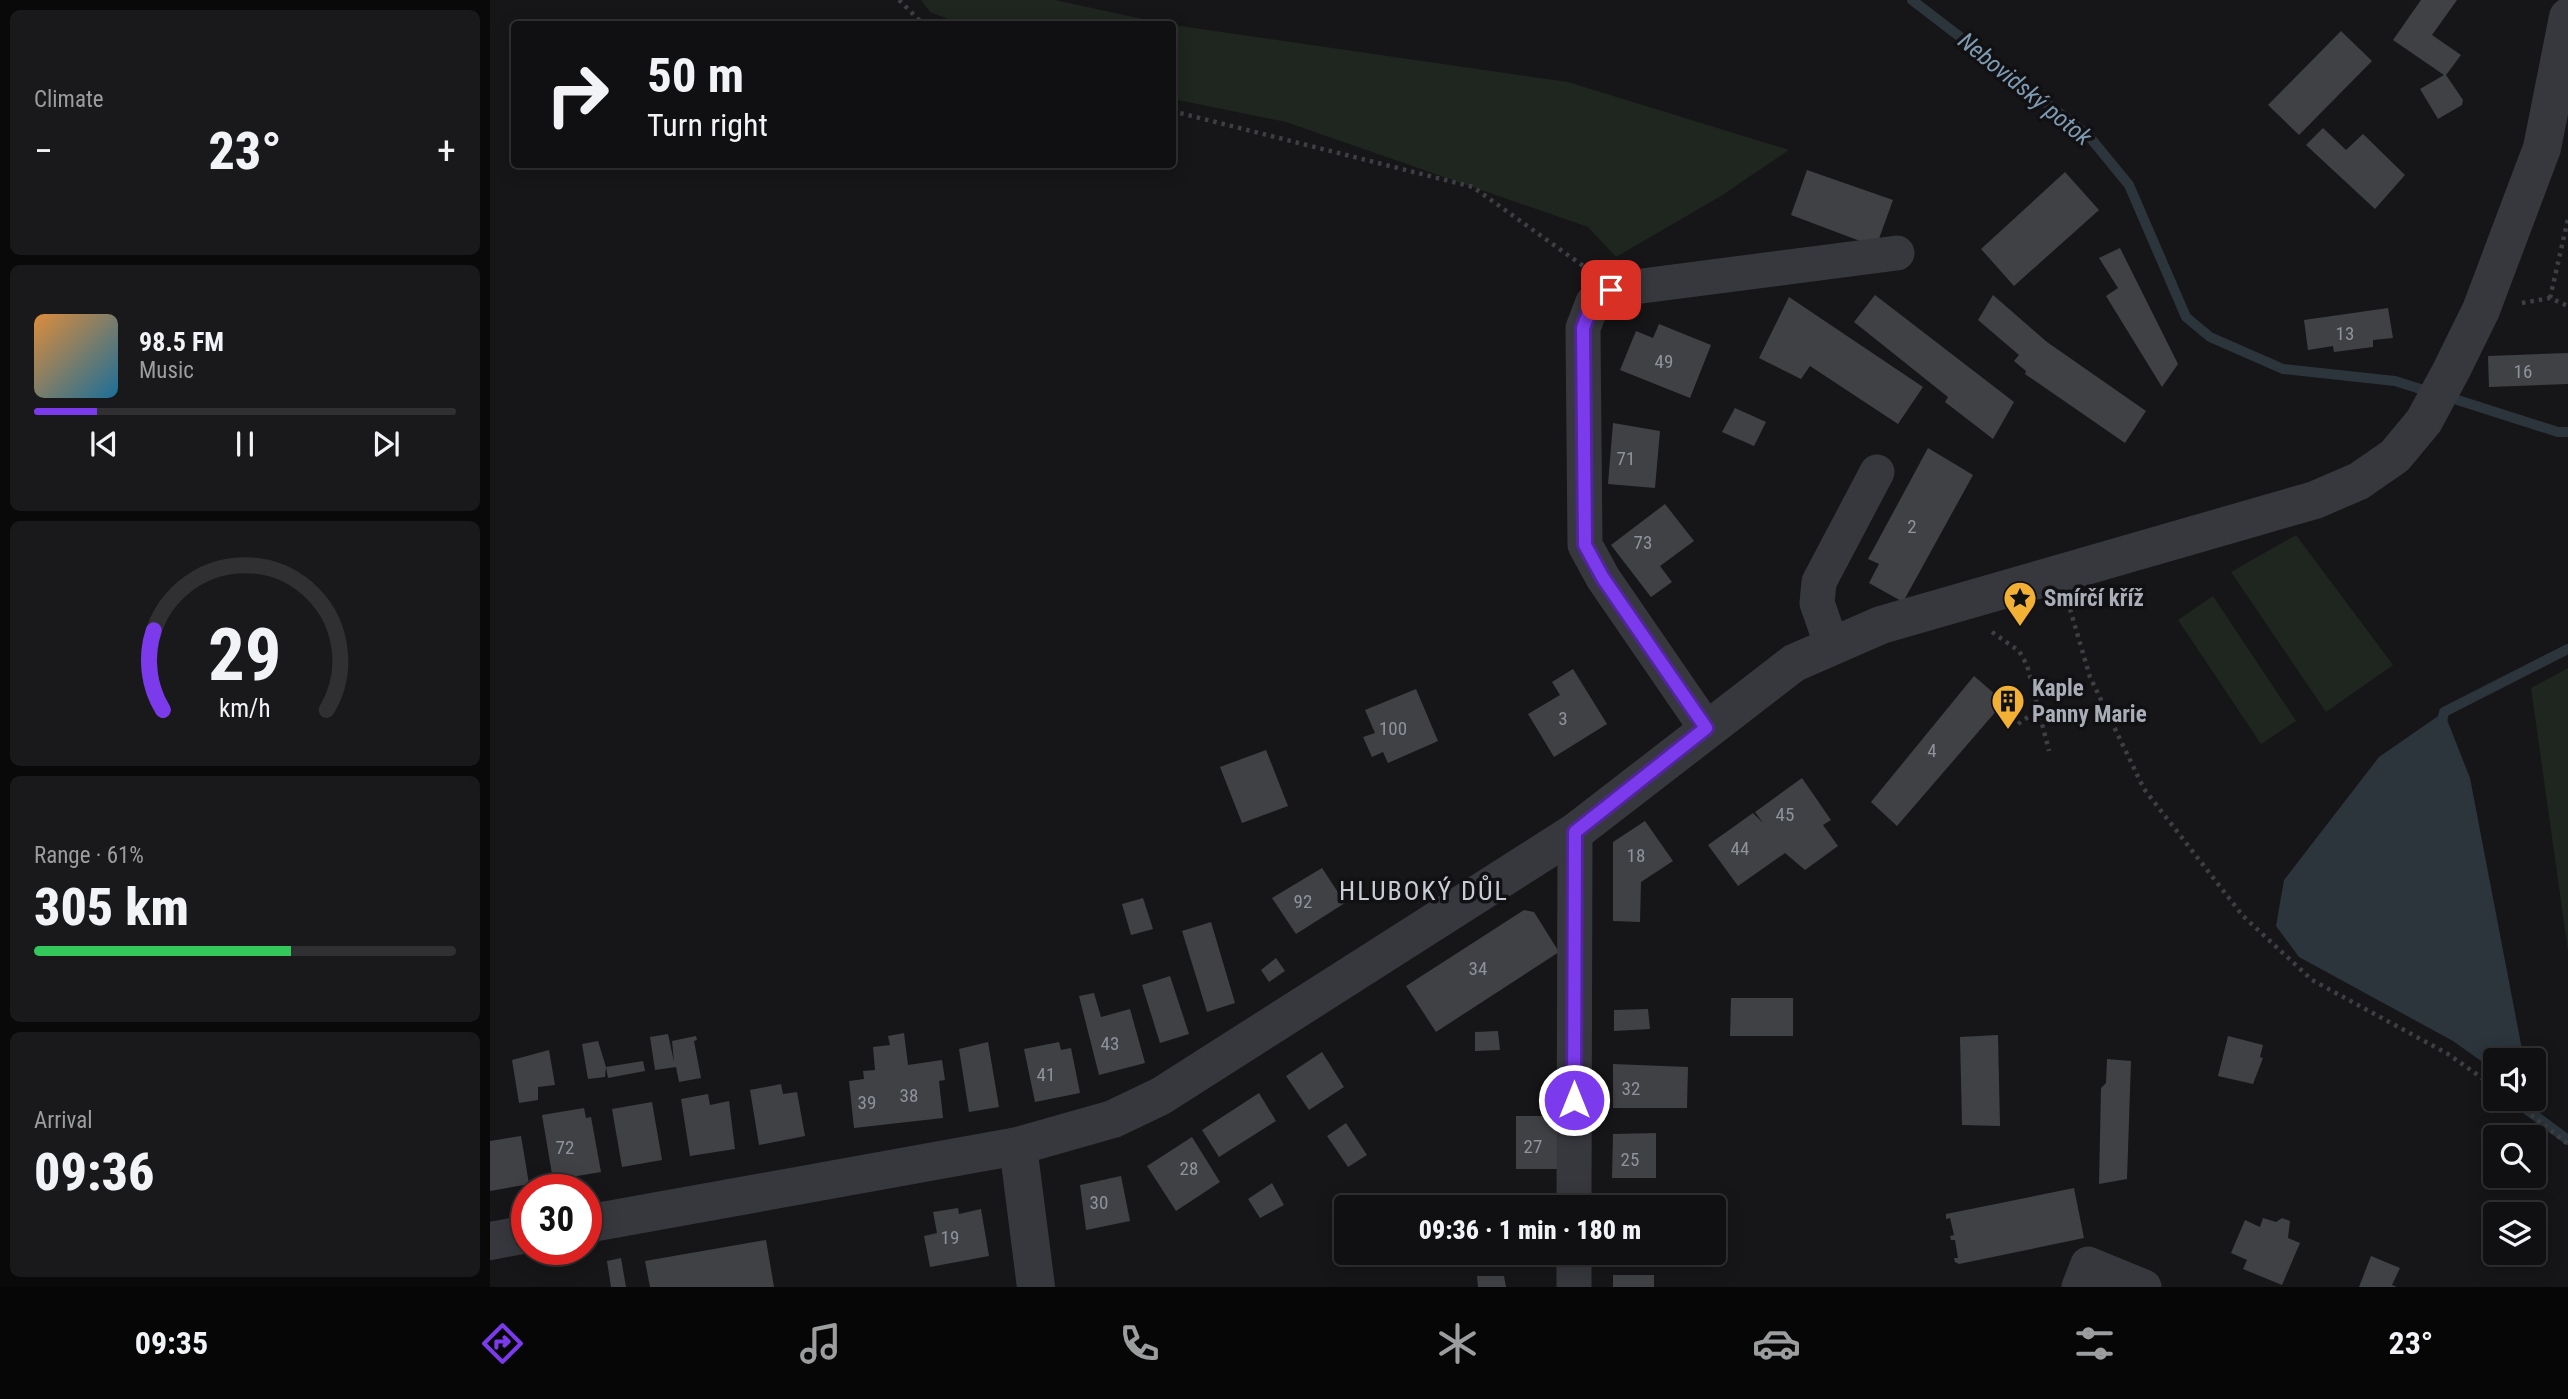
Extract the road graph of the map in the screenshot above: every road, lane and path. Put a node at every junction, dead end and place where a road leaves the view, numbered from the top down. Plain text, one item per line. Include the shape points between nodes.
1 (899, 0) edge
2 (2568, 17) edge
3 (920, 21) edge
4 (1176, 112) edge
5 (2568, 219) edge
6 (1897, 253) dead end
7 (2550, 298) dead end
8 (1583, 328) junction
9 (1877, 472) dead end
10 (2059, 572) junction
11 (1983, 628) dead end
12 (1832, 646) junction
13 (2038, 710) junction
14 (2018, 724) dead end
15 (1706, 728) junction
16 (2049, 751) dead end
17 (1575, 832) junction
18 (2483, 1079) edge
19 (2526, 1111) edge
20 (2568, 1144) edge
21 (1018, 1146) junction
22 (1574, 1195) edge
23 (602, 1221) edge
24 (511, 1237) edge
25 (490, 1241) edge
26 (1574, 1265) edge
27 (1036, 1287) edge
28 (1574, 1287) edge
29 (2079, 1287) edge
30 (2144, 1287) edge

1 - 3 path
2 - 10 street via 2542,148 2481,310 2424,421 2395,456 2359,481 2315,500
4 - 8 path via 1473,187 1587,269
5 - 7 path
6 - 8 street via 1611,290 1593,302
8 - 15 street via 1585,545
9 - 12 street via 1819,583 1817,603
10 - 12 street via 1881,625
10 - 18 path via 2090,677 2144,789 2243,916 2312,980 2448,1054
11 - 13 path via 2019,651
12 - 15 street via 1794,663
13 - 14 path
13 - 16 path
15 - 17 street
17 - 21 street via 1161,1096 1113,1119
17 - 22 street
19 - 20 path
21 - 23 street
21 - 27 street
24 - 25 street
26 - 28 street
29 - 30 street via 2088,1264

